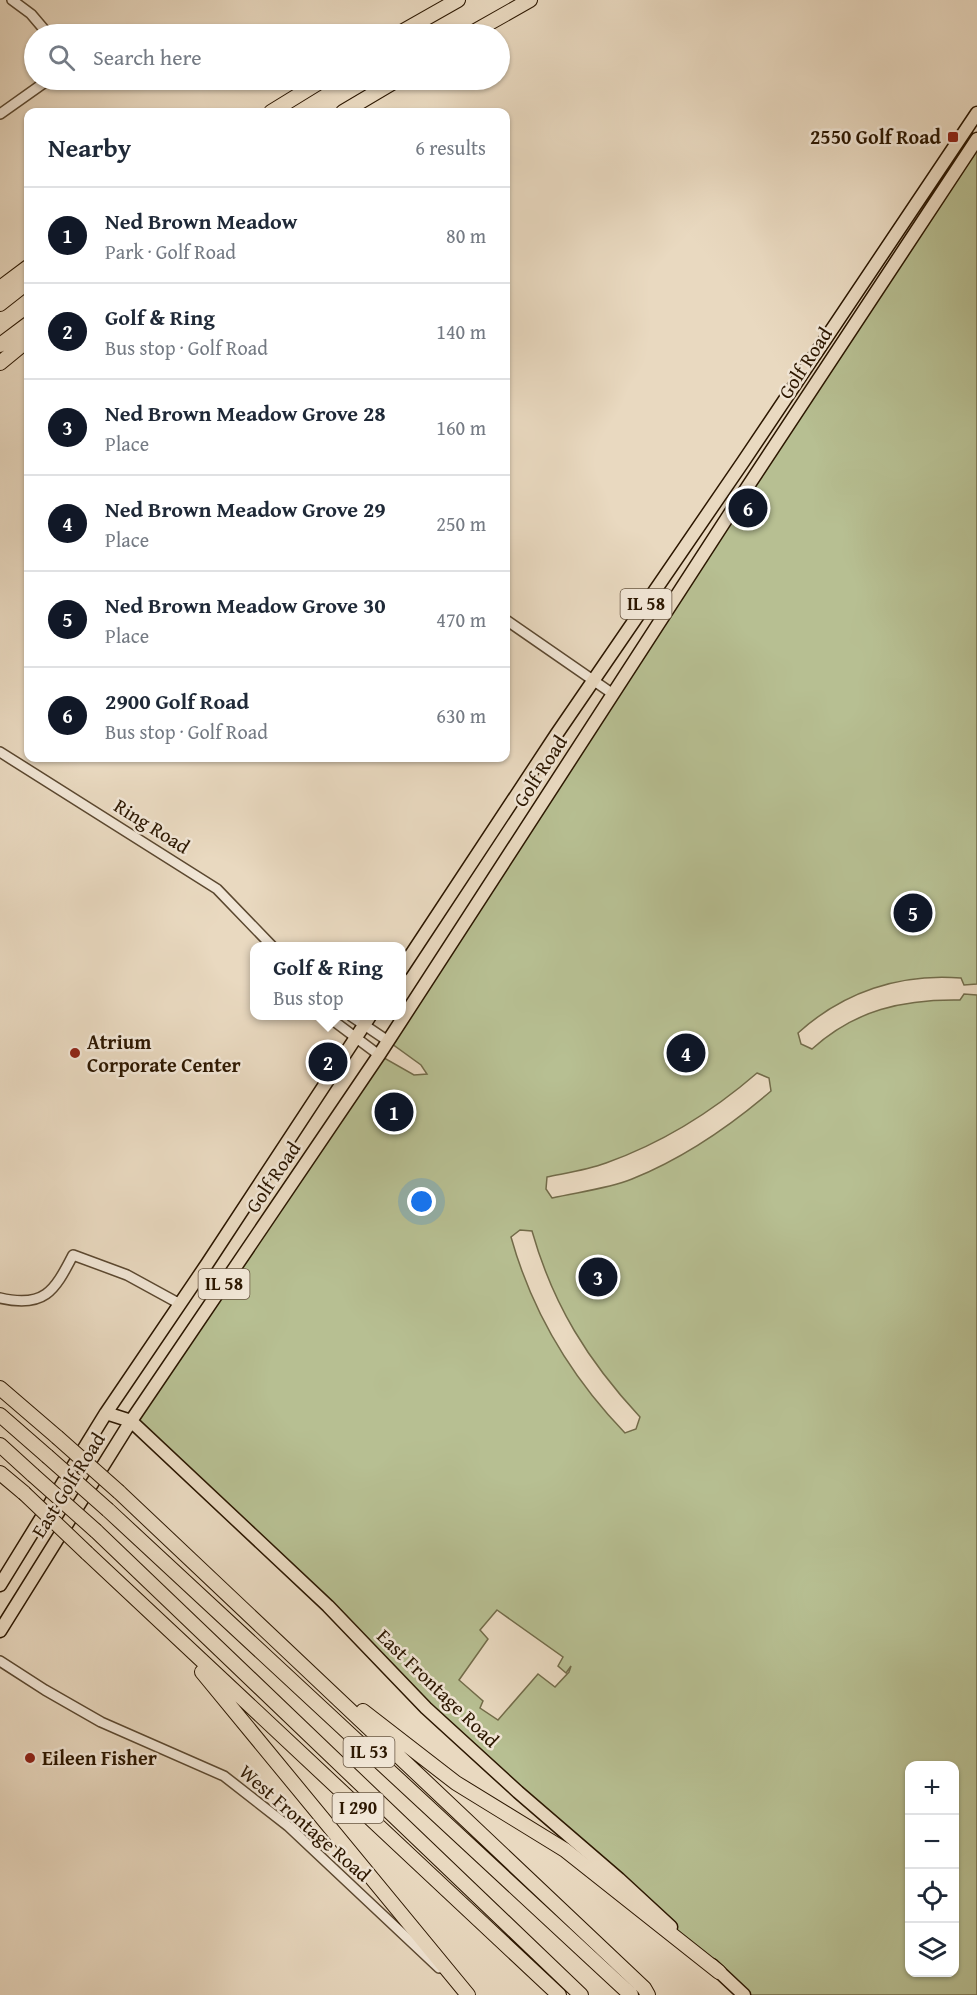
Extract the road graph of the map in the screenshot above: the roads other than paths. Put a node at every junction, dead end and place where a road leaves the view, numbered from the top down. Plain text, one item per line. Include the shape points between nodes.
1 (12, 0) edge
2 (458, 0) edge
3 (530, 0) edge
4 (40, 24) edge
5 (416, 24) edge
6 (488, 24) edge
7 (34, 90) edge
8 (307, 90) edge
9 (380, 90) edge
10 (278, 108) edge
11 (350, 108) edge
12 (977, 113) edge
13 (0, 114) edge
14 (977, 139) edge
15 (24, 270) edge
16 (24, 285) edge
17 (0, 288) edge
18 (0, 304) edge
19 (24, 327) edge
20 (24, 343) edge
21 (0, 345) edge
22 (0, 363) edge
23 (510, 623) edge
24 (594, 680) junction
25 (613, 694) junction
26 (0, 752) edge
27 (268, 942) edge
28 (406, 964) edge
29 (406, 1013) edge
30 (332, 1020) edge
31 (367, 1020) edge
32 (402, 1020) edge
33 (355, 1038) junction
34 (388, 1041) junction
35 (379, 1054) junction
36 (0, 1298) edge
37 (180, 1304) junction
38 (0, 1388) edge
39 (106, 1413) junction
40 (0, 1415) edge
41 (131, 1421) junction
42 (0, 1445) edge
43 (0, 1473) edge
44 (0, 1585) edge
45 (158, 1620) junction
46 (0, 1630) edge
47 (0, 1661) edge
48 (305, 1667) junction
49 (719, 1971) junction
50 (469, 1995) edge
51 (559, 1995) edge
52 (580, 1995) edge
53 (631, 1995) edge
54 (648, 1995) edge
55 (744, 1995) edge

1 - 4 street
2 - 5 highway
3 - 6 highway
7 - 13 street
8 - 10 highway
9 - 11 highway
12 - 24 main road, Golf Road / IL 58
14 - 25 main road, Golf Road / IL 58
15 - 17 highway
16 - 18 highway
19 - 21 highway
20 - 22 highway
23 - 24 street
24 - 25 street
24 - 28 main road, Golf Road / IL 58
25 - 29 main road, Golf Road / IL 58
26 - 27 street, Ring Road via 217,889
30 - 33 street
31 - 33 main road, Golf Road / IL 58
31 - 34 street
32 - 34 main road, Golf Road / IL 58
33 - 35 street
33 - 37 main road, Golf Road / IL 58
34 - 35 main road, Golf Road / IL 58
35 - 41 main road, Golf Road / IL 58
36 - 37 street via 17,1302 42,1298 60,1280 73,1255 127,1275
37 - 39 main road, Golf Road / IL 58
38 - 48 highway, bridge via 119,1492
39 - 41 main road, East Frontage Road
39 - 44 main road, East Golf Road / IL 58
40 - 53 highway, IL 53, bridge via 108,1510
41 - 46 main road, East Golf Road / IL 58
41 - 49 main road, East Frontage Road via 328,1606 426,1708
42 - 52 highway, IL 53, bridge via 96,1531
43 - 45 highway, I 290, bridge
45 - 50 highway
45 - 51 highway, I 290
47 - 50 street, West Frontage Road via 101,1722 239,1786 288,1826
48 - 49 highway via 456,1783 565,1850
48 - 54 highway
49 - 55 main road, East Frontage Road

